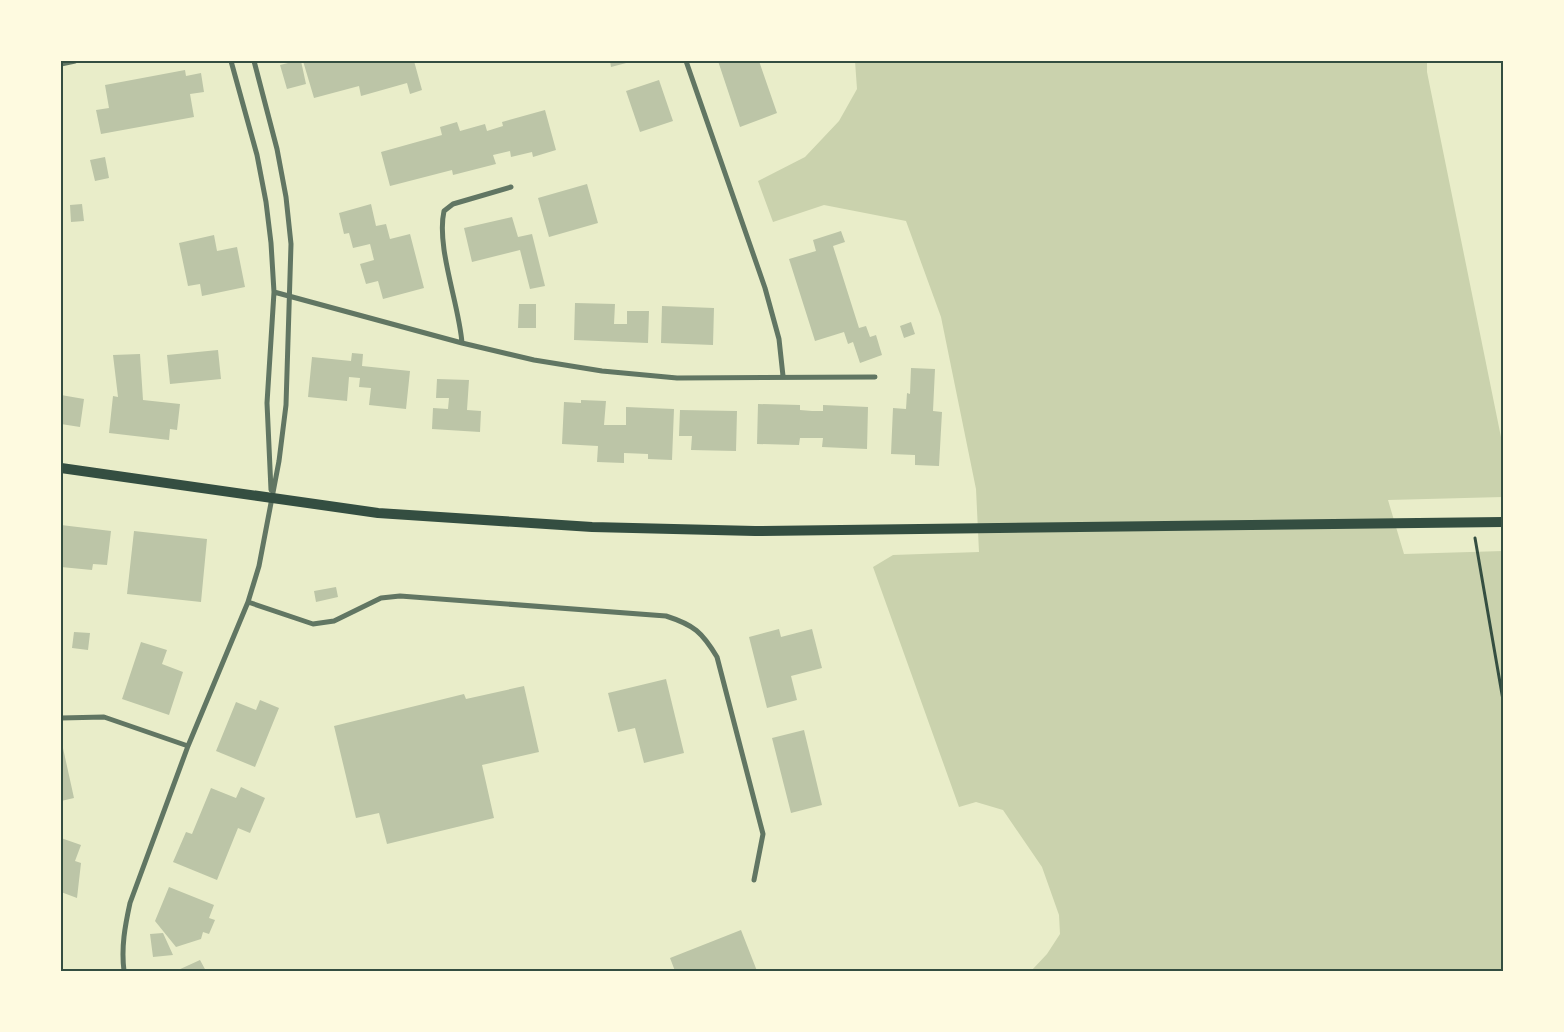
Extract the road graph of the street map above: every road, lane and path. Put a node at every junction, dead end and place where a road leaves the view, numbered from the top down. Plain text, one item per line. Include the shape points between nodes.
1 (75, 61) edge
2 (231, 61) edge
3 (254, 61) edge
4 (686, 61) edge
5 (61, 64) edge
6 (511, 187) dead end
7 (274, 292) junction
8 (289, 294) junction
9 (462, 343) junction
10 (783, 376) junction
11 (874, 377) dead end
12 (61, 468) edge
13 (271, 496) junction
14 (1472, 522) junction
15 (1503, 522) edge
16 (248, 602) junction
17 (1503, 700) edge
18 (61, 718) edge
19 (188, 746) junction
20 (754, 880) dead end
21 (124, 971) edge

1 - 5 street
2 - 7 street via 266,202
3 - 8 street via 286,198 291,244
4 - 10 street via 765,288 778,339
6 - 9 street via 453,204 444,211 444,246
7 - 8 street
7 - 13 street via 267,403
8 - 9 street
8 - 13 street via 286,405
9 - 10 street via 534,360 602,371 678,378
10 - 11 street
12 - 13 main road
13 - 14 main road via 378,513 592,526 755,531
13 - 16 street via 259,566
14 - 15 main road
14 - 17 path
16 - 19 street
16 - 20 street via 313,624 334,621 381,598 400,596 666,616 689,623 705,636 717,657 758,815 762,834
18 - 19 street via 104,717
19 - 21 street via 130,903 124,928

